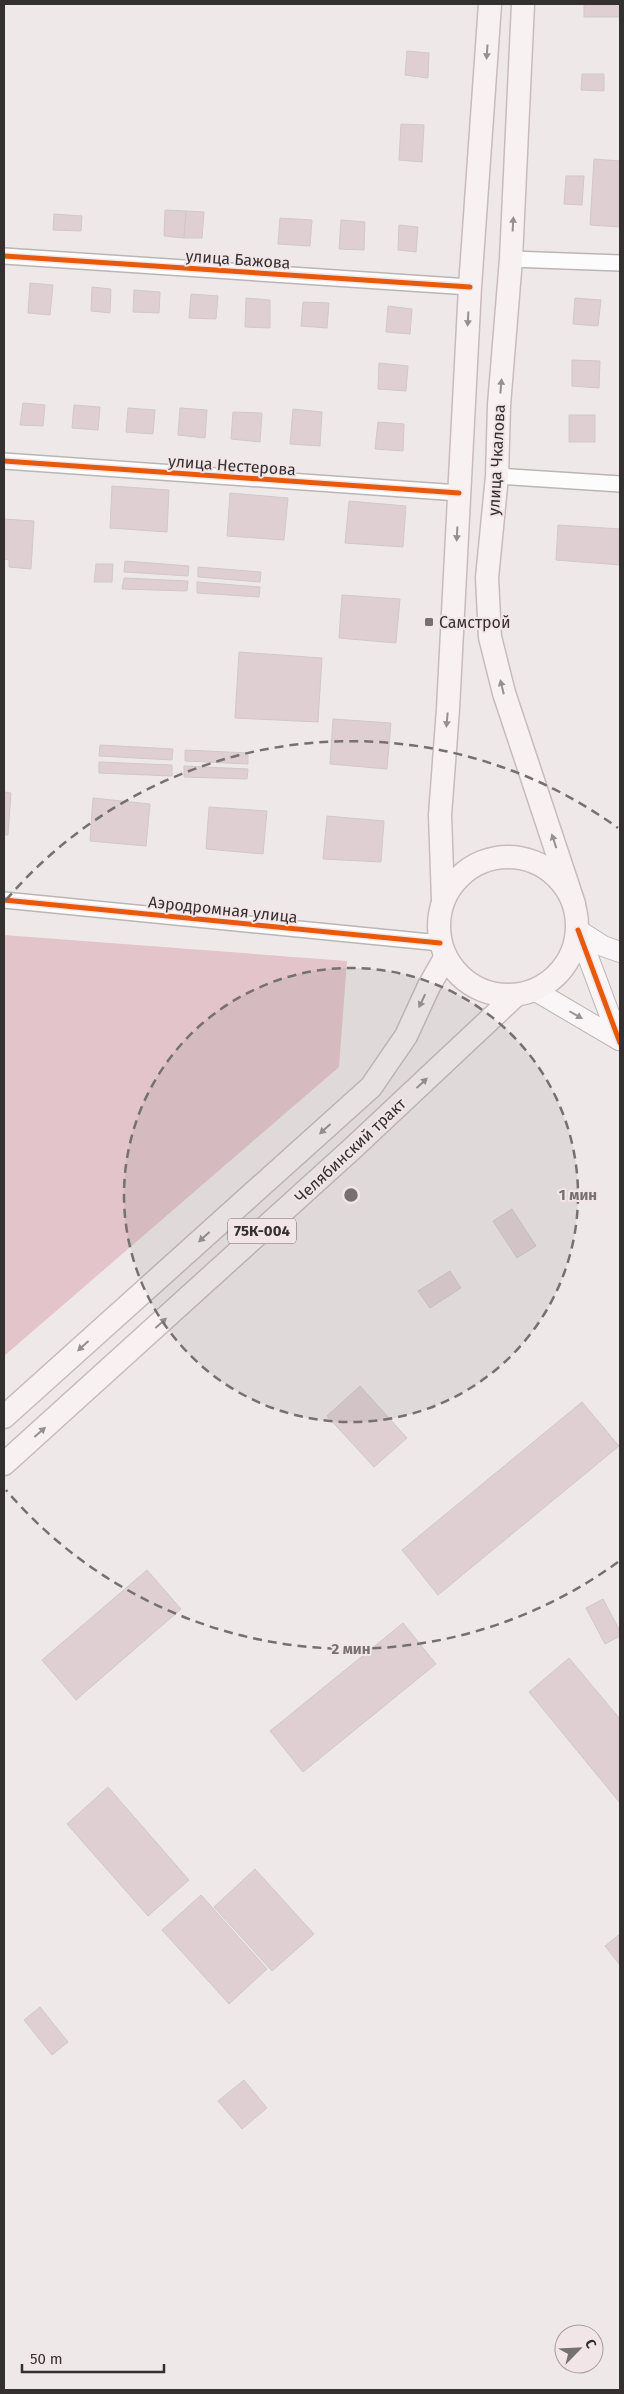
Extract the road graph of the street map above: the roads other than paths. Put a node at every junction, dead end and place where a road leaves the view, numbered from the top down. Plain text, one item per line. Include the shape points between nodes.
1 (490, 4) edge
2 (524, 4) edge
3 (4, 256) edge
4 (511, 259) junction
5 (620, 263) edge
6 (470, 288) junction
7 (4, 461) edge
8 (497, 476) junction
9 (620, 484) edge
10 (459, 493) junction
11 (4, 900) edge
12 (443, 900) junction
13 (574, 904) junction
14 (578, 930) junction
15 (443, 951) junction
16 (620, 952) edge
17 (525, 992) junction
18 (620, 1041) edge
19 (4, 1416) edge
20 (4, 1464) edge

1 -> 6 main road
4 -> 2 main road, улица Чкалова
3 - 6 street, улица Бажова
4 - 5 street
8 -> 4 main road, улица Чкалова via 499,405
6 -> 10 main road
7 - 10 street, улица Нестерова
8 - 9 street
13 -> 8 main road, улица Чкалова via 504,693 490,637 488,578
10 -> 12 main road via 440,816
11 - 15 street, Аэродромная улица
12 - 13 main road via 464,871 497,856 532,860 562,881
12 - 15 main road
13 - 14 main road
14 - 16 street via 603,946
14 - 17 main road via 571,955 556,976
14 - 18 street
15 - 17 main road via 460,976 480,989
15 -> 19 main road, Челябинский тракт / 75К-004 via 406,1036 370,1088
17 -> 18 street
20 -> 17 main road, Челябинский тракт / 75К-004

